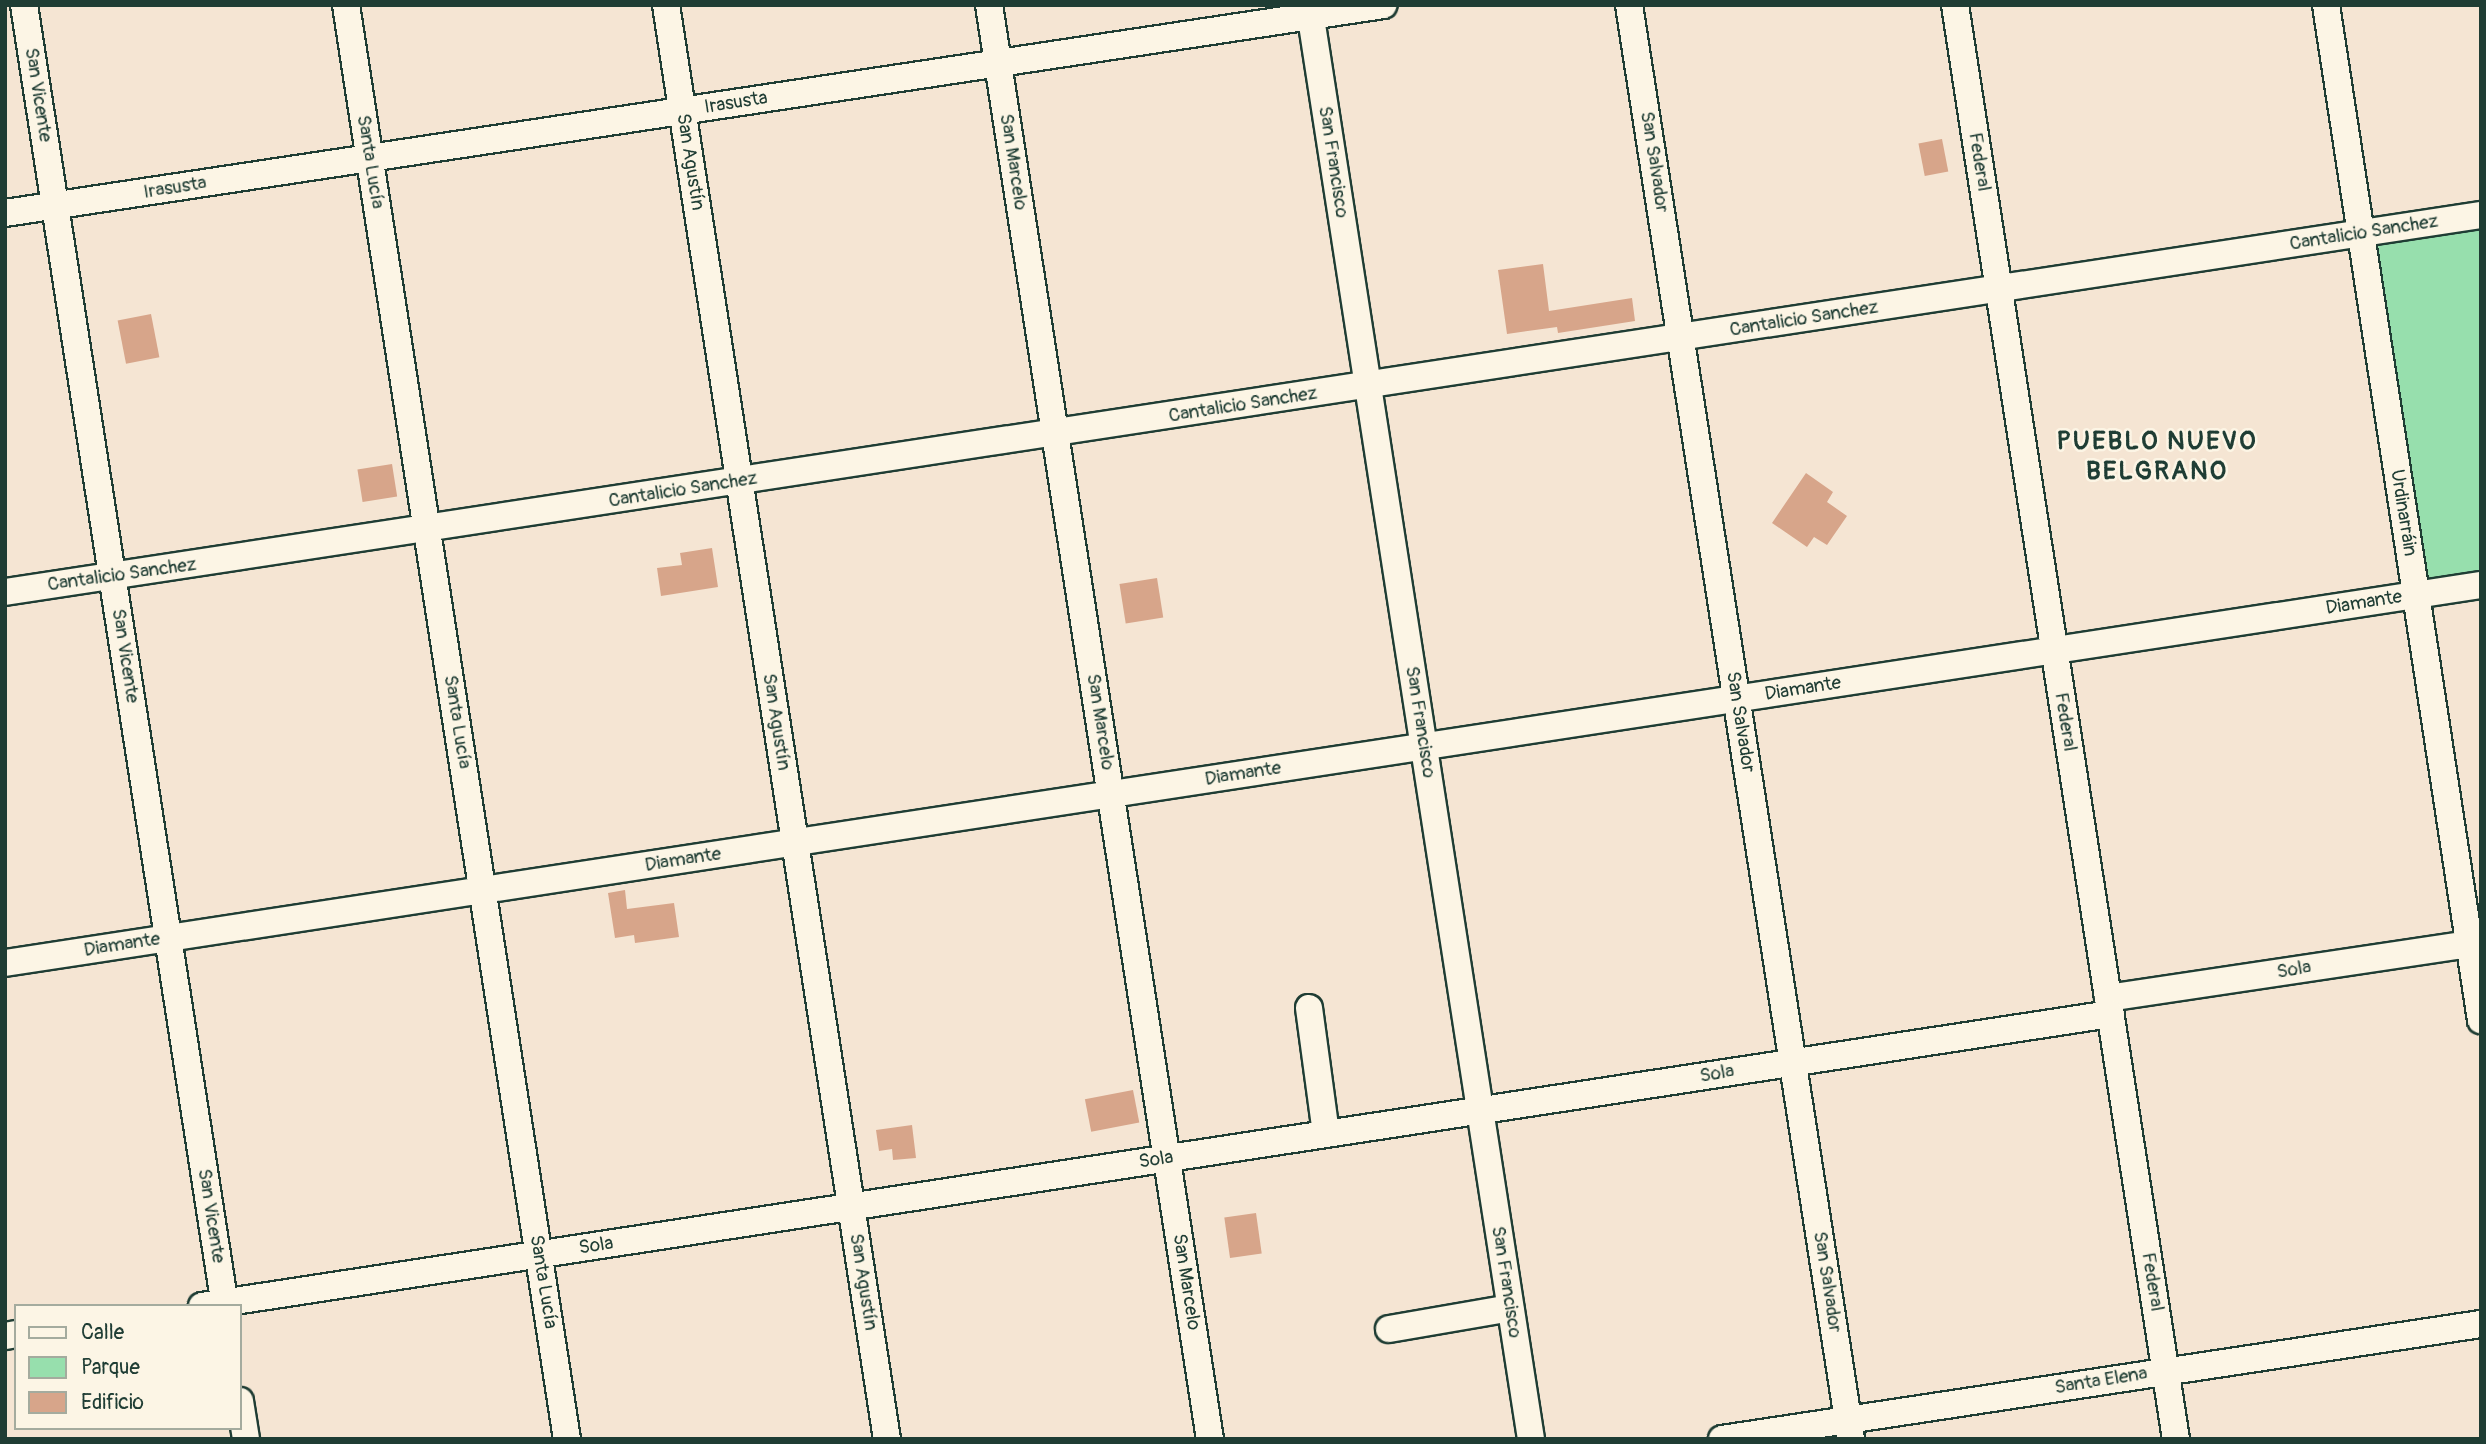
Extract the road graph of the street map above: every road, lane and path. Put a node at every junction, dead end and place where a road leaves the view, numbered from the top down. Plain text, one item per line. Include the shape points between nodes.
1 (24, 5) edge
2 (346, 5) edge
3 (666, 5) edge
4 (989, 5) edge
5 (1383, 5) edge
6 (1629, 5) edge
7 (1955, 5) edge
8 (2326, 5) edge
9 (1310, 11) edge
10 (998, 63) junction
11 (682, 111) junction
12 (370, 158) junction
13 (55, 206) junction
14 (5, 213) edge
15 (2481, 215) edge
16 (2361, 234) junction
17 (1998, 289) junction
18 (1681, 338) junction
19 (1368, 386) junction
20 (1055, 433) junction
21 (739, 481) junction
22 (427, 529) junction
23 (112, 577) junction
24 (2481, 585) edge
25 (5, 592) edge
26 (2416, 595) junction
27 (2054, 650) junction
28 (1737, 699) junction
29 (1423, 747) junction
30 (1111, 794) junction
31 (795, 843) junction
32 (483, 890) junction
33 (168, 938) junction
34 (2475, 943) edge
35 (5, 963) edge
36 (2109, 1006) junction
37 (1309, 1009) dead end
38 (2481, 1020) edge
39 (1793, 1063) junction
40 (1480, 1111) junction
41 (1326, 1134) junction
42 (1167, 1158) junction
43 (851, 1207) junction
44 (539, 1254) junction
45 (217, 1304) edge
46 (223, 1304) edge
47 (1510, 1308) junction
48 (2481, 1324) edge
49 (1389, 1329) dead end
50 (2165, 1371) junction
51 (242, 1414) edge
52 (1849, 1429) edge
53 (246, 1439) edge
54 (567, 1439) edge
55 (887, 1439) edge
56 (1210, 1439) edge
57 (1531, 1439) edge
58 (1722, 1439) edge
59 (2176, 1439) edge

1 - 13 street, San Vicente
2 - 12 street, Santa Lucía
3 - 11 street, San Agustín
4 - 10 street, San Marcelo
5 - 9 street, Irasusta
6 - 18 street, San Salvador
7 - 17 street, Federal
8 - 16 street, Urdinarráin
9 - 10 street, Irasusta
9 - 19 street, San Francisco
10 - 11 street, Irasusta
10 - 20 street, San Marcelo
11 - 12 street, Irasusta
11 - 21 street, San Agustín
12 - 13 street, Irasusta
12 - 22 street, Santa Lucía
13 - 14 street, Irasusta
13 - 23 street, San Vicente
15 - 16 street, Cantalicio Sanchez
16 - 17 street, Cantalicio Sanchez
16 - 26 street, Urdinarráin
17 - 18 street, Cantalicio Sanchez
17 - 27 street, Federal
18 - 19 street, Cantalicio Sanchez
18 - 28 street, San Salvador
19 - 20 street, Cantalicio Sanchez
19 - 29 street, San Francisco
20 - 21 street, Cantalicio Sanchez
20 - 30 street, San Marcelo
21 - 22 street, Cantalicio Sanchez
21 - 31 street, San Agustín
22 - 23 street, Cantalicio Sanchez
22 - 32 street, Santa Lucía
23 - 25 street, Cantalicio Sanchez
23 - 33 street, San Vicente
24 - 26 street, Diamante
26 - 27 street, Diamante
26 - 34 street, Urdinarráin
27 - 28 street, Diamante
27 - 36 street, Federal
28 - 29 street, Diamante
28 - 39 street, San Salvador
29 - 30 street, Diamante
29 - 40 street, San Francisco
30 - 31 street, Diamante
30 - 42 street, San Marcelo
31 - 32 street, Diamante
31 - 43 street, San Agustín
32 - 33 street, Diamante
32 - 44 street, Santa Lucía
33 - 35 street, Diamante
33 - 45 street, San Vicente
34 - 36 street, Sola
34 - 38 street, Urdinarráin
36 - 39 street, Sola
36 - 50 street, Federal
37 - 41 street
39 - 40 street, Sola
39 - 52 street, San Salvador
40 - 41 street, Sola
40 - 47 street, San Francisco
41 - 42 street, Sola
42 - 43 street, Sola
42 - 56 street, San Marcelo
43 - 44 street, Sola
43 - 55 street, San Agustín
44 - 46 street, Sola
44 - 54 street, Santa Lucía
47 - 49 street
47 - 57 street, San Francisco
48 - 50 street, Santa Elena
50 - 52 street, Santa Elena
50 - 59 street, Federal
51 - 53 street
52 - 58 street, Santa Elena

